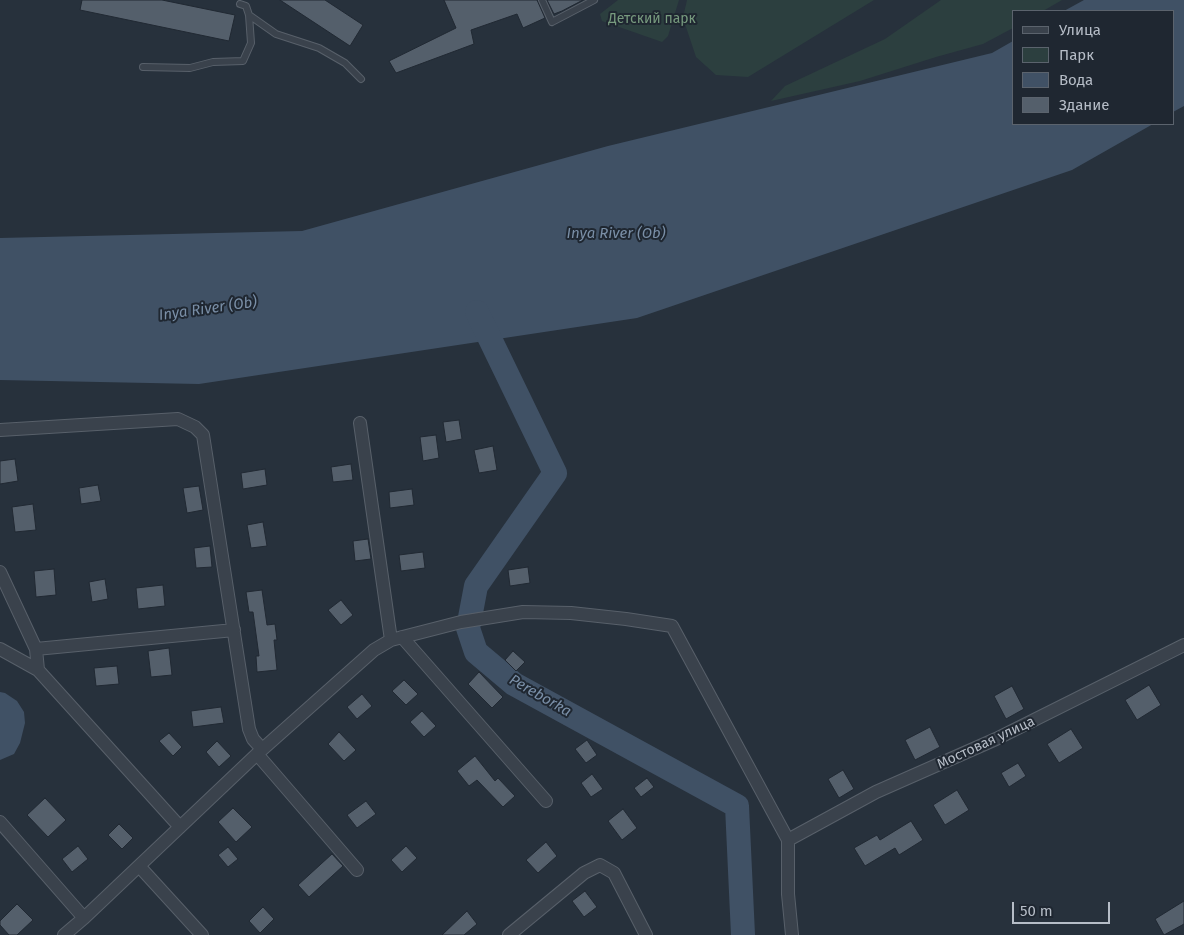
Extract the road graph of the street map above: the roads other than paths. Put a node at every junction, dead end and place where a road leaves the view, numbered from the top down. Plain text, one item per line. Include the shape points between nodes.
1 (542, 0) edge
2 (594, 0) edge
3 (240, 4) dead end
4 (249, 14) junction
5 (143, 67) dead end
6 (361, 79) dead end
7 (360, 422) dead end
8 (0, 430) edge
9 (0, 572) edge
10 (234, 630) junction
11 (397, 639) junction
12 (1184, 646) edge
13 (0, 649) edge
14 (36, 649) junction
15 (38, 670) junction
16 (260, 751) junction
17 (546, 801) dead end
18 (0, 822) edge
19 (180, 827) junction
20 (788, 840) junction
21 (139, 866) junction
22 (357, 870) dead end
23 (84, 918) junction
24 (64, 935) edge
25 (202, 935) edge
26 (508, 935) edge
27 (646, 935) edge
28 (792, 935) edge

1 - 2 lane via 552,22
3 - 4 lane via 246,6
4 - 5 lane via 251,43 243,61 213,62 190,68
4 - 6 lane via 276,34 319,48 346,63
7 - 11 street
8 - 10 street via 178,419 195,426 203,435
9 - 14 street
10 - 14 street
10 - 16 street via 249,729
11 - 16 street via 374,650
11 - 17 street
11 - 20 street via 461,622 523,612 571,613 672,626
12 - 20 street, Мостовая улица via 996,739 876,792
13 - 15 street
14 - 15 street
15 - 19 street
16 - 19 street
16 - 22 street
18 - 23 street
19 - 21 street
20 - 28 street
21 - 23 street
21 - 25 street
23 - 24 street
26 - 27 street via 584,873 600,865 614,873

